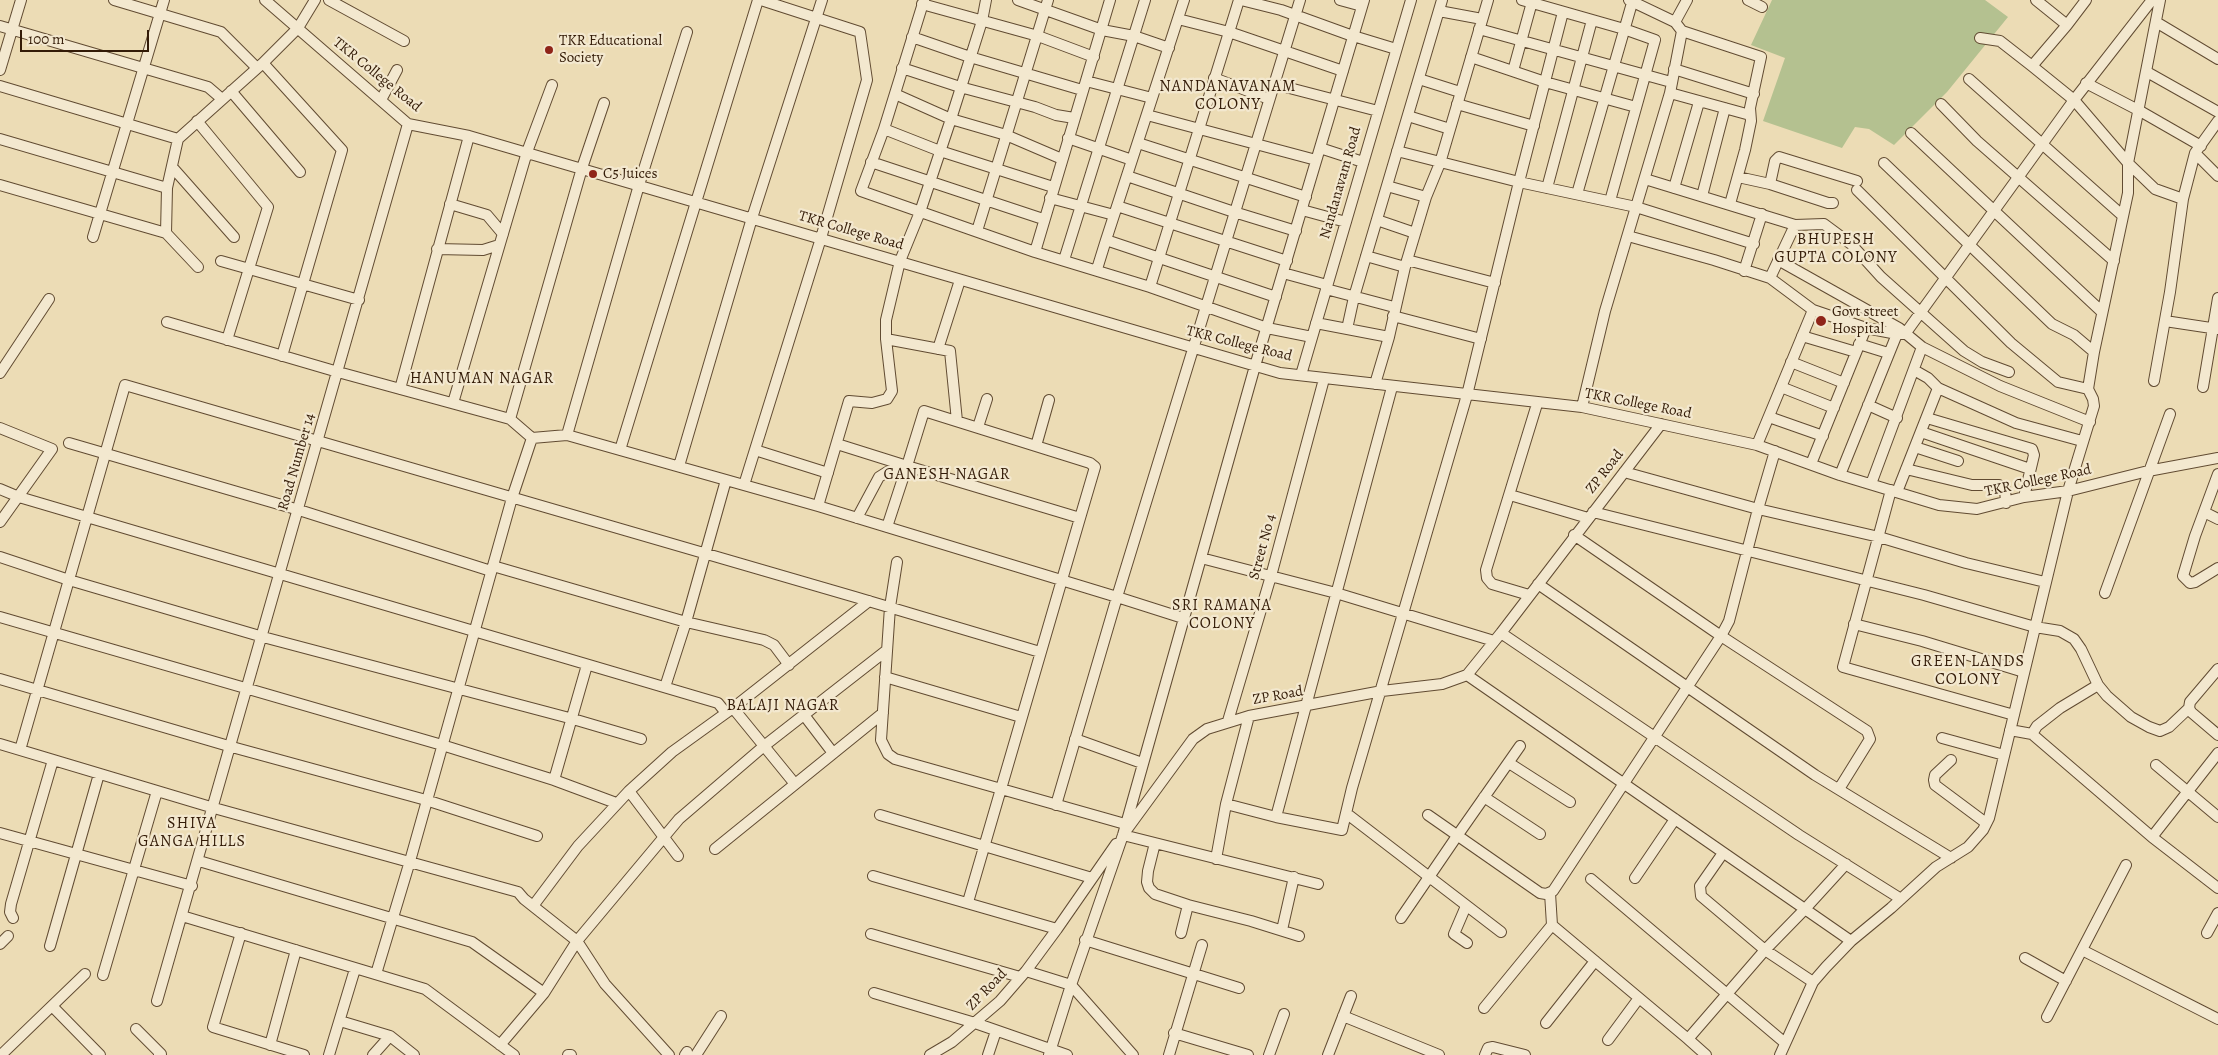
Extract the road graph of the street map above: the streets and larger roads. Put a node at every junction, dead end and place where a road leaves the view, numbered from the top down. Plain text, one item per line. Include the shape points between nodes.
1 (22, 0) edge
2 (114, 0) edge
3 (164, 0) edge
4 (265, 0) edge
5 (315, 0) edge
6 (329, 0) edge
7 (760, 0) edge
8 (822, 0) edge
9 (986, 0) edge
10 (1018, 0) edge
11 (1110, 0) edge
12 (1145, 0) edge
13 (1184, 0) edge
14 (1240, 0) edge
15 (1300, 0) edge
16 (1340, 0) edge
17 (1411, 0) edge
18 (1442, 0) edge
19 (1488, 0) edge
20 (1687, 0) edge
21 (1748, 0) edge
22 (2036, 0) edge
23 (2086, 0) edge
24 (2152, 0) edge
25 (2160, 0) edge
26 (1630, 1) edge
27 (923, 2) edge
28 (1532, 2) edge
29 (1363, 3) edge
30 (1047, 5) edge
31 (1762, 7) dead end
32 (1439, 10) junction
33 (1563, 12) junction
34 (160, 13) junction
35 (1296, 14) junction
36 (815, 18) junction
37 (1178, 19) junction
38 (1592, 20) junction
39 (982, 21) junction
40 (1675, 22) junction
41 (2156, 22) junction
42 (1480, 24) junction
43 (2067, 25) junction
44 (0, 26) edge
45 (298, 28) junction
46 (1624, 29) junction
47 (13, 30) junction
48 (1102, 30) junction
49 (1682, 31) junction
50 (687, 32) dead end
51 (1228, 32) junction
52 (912, 36) junction
53 (1038, 36) junction
54 (1134, 36) junction
55 (1353, 36) junction
56 (1980, 38) dead end
57 (1522, 40) junction
58 (404, 41) dead end
59 (1169, 48) junction
60 (1554, 48) junction
61 (1396, 49) junction
62 (1284, 50) junction
63 (970, 57) junction
64 (1094, 57) junction
65 (1471, 57) junction
66 (1582, 57) junction
67 (2218, 59) edge
68 (142, 66) junction
69 (260, 66) junction
70 (1613, 66) junction
71 (2032, 66) junction
72 (902, 68) junction
73 (1674, 69) junction
74 (0, 70) edge
75 (398, 70) dead end
76 (1343, 71) junction
77 (1513, 71) junction
78 (2147, 72) junction
79 (1025, 74) junction
80 (1645, 75) junction
81 (1214, 78) junction
82 (1419, 79) junction
83 (1969, 79) dead end
84 (1545, 82) junction
85 (1671, 82) junction
86 (2086, 83) junction
87 (1274, 84) junction
88 (552, 85) dead end
89 (1084, 85) junction
90 (0, 86) edge
91 (960, 87) junction
92 (1117, 90) junction
93 (231, 91) junction
94 (1574, 91) junction
95 (1460, 92) junction
96 (1670, 93) junction
97 (895, 94) junction
98 (1754, 94) junction
99 (1152, 98) junction
100 (222, 99) junction
101 (1269, 99) junction
102 (1334, 99) junction
103 (1604, 99) junction
104 (380, 100) junction
105 (2074, 100) junction
106 (1015, 102) junction
107 (1699, 102) junction
108 (604, 103) dead end
109 (1457, 104) junction
110 (1941, 104) dead end
111 (1636, 107) junction
112 (1725, 108) junction
113 (1378, 111) junction
114 (2140, 111) junction
115 (2218, 112) edge
116 (1147, 115) junction
117 (1750, 115) junction
118 (1408, 116) junction
119 (1074, 118) junction
120 (951, 119) junction
121 (198, 121) junction
122 (2218, 121) edge
123 (126, 122) junction
124 (408, 124) junction
125 (1534, 126) junction
126 (884, 129) junction
127 (1450, 129) junction
128 (1200, 130) junction
129 (1911, 133) dead end
130 (1006, 135) junction
131 (469, 136) junction
132 (1068, 138) junction
133 (0, 139) edge
134 (178, 139) junction
135 (1138, 143) junction
136 (1256, 143) junction
137 (2042, 145) junction
138 (1320, 148) junction
139 (1099, 149) junction
140 (2198, 150) junction
141 (940, 151) junction
142 (1397, 151) junction
143 (527, 152) junction
144 (1062, 159) junction
145 (1132, 160) junction
146 (1190, 160) junction
147 (1316, 160) junction
148 (872, 162) junction
149 (1363, 162) junction
150 (1440, 163) junction
151 (1884, 163) dead end
152 (2128, 163) junction
153 (173, 168) junction
154 (582, 168) junction
155 (997, 168) junction
156 (112, 172) junction
157 (300, 172) dead end
158 (1127, 176) junction
159 (2218, 176) edge
160 (1245, 177) junction
161 (1738, 177) junction
162 (2018, 177) junction
163 (1646, 179) junction
164 (930, 181) junction
165 (1519, 182) junction
166 (1770, 184) junction
167 (0, 185) edge
168 (639, 185) junction
169 (1387, 186) junction
170 (1053, 187) junction
171 (167, 188) junction
172 (1547, 188) junction
173 (1674, 188) junction
174 (1577, 194) junction
175 (1180, 195) junction
176 (1702, 196) junction
177 (1306, 197) junction
178 (1426, 197) junction
179 (1050, 198) junction
180 (2182, 199) junction
181 (987, 200) junction
182 (1610, 201) junction
183 (697, 202) junction
184 (1833, 203) dead end
185 (450, 204) junction
186 (1730, 204) junction
187 (1081, 205) junction
188 (1636, 207) junction
189 (1116, 210) junction
190 (1302, 210) junction
191 (1994, 210) junction
192 (920, 212) junction
193 (1234, 212) junction
194 (100, 214) junction
195 (1762, 214) junction
196 (2123, 216) junction
197 (752, 218) junction
198 (1043, 219) junction
199 (1376, 220) junction
200 (1346, 222) junction
201 (1170, 224) junction
202 (1795, 224) junction
203 (977, 231) junction
204 (1296, 231) junction
205 (166, 233) junction
206 (1415, 233) junction
207 (503, 234) junction
208 (1628, 236) junction
209 (93, 237) dead end
210 (234, 238) dead end
211 (822, 238) junction
212 (1106, 240) junction
213 (1225, 241) junction
214 (1754, 244) junction
215 (500, 245) junction
216 (1969, 246) junction
217 (437, 249) junction
218 (1034, 252) junction
219 (1366, 256) junction
220 (1160, 258) junction
221 (221, 260) dead end
222 (1064, 260) junction
223 (1778, 260) junction
224 (900, 261) junction
225 (1287, 261) junction
226 (2114, 261) junction
227 (1406, 263) junction
228 (198, 267) dead end
229 (249, 268) junction
230 (1097, 269) junction
231 (1744, 271) junction
232 (1283, 273) junction
233 (1216, 276) junction
234 (1770, 278) junction
235 (960, 280) junction
236 (1945, 280) junction
237 (1495, 283) junction
238 (303, 284) junction
239 (1150, 286) junction
240 (1327, 287) junction
241 (1276, 296) junction
242 (1354, 297) junction
243 (49, 298) dead end
244 (2218, 298) edge
245 (358, 300) junction
246 (1207, 307) junction
247 (1812, 310) junction
248 (1393, 311) junction
249 (1920, 311) junction
250 (2101, 311) junction
251 (2165, 321) junction
252 (167, 322) dead end
253 (1316, 323) junction
254 (1267, 328) junction
255 (1866, 328) junction
256 (1347, 329) junction
257 (2215, 329) edge
258 (1901, 334) junction
259 (1802, 336) junction
260 (1312, 337) junction
261 (1389, 337) junction
262 (886, 338) junction
263 (1481, 339) junction
264 (228, 340) junction
265 (1922, 347) junction
266 (1192, 348) junction
267 (1858, 348) junction
268 (938, 349) junction
269 (2094, 352) junction
270 (1888, 353) junction
271 (282, 356) junction
272 (1791, 362) junction
273 (1255, 366) junction
274 (1914, 370) junction
275 (338, 372) junction
276 (2009, 372) dead end
277 (0, 373) edge
278 (1301, 375) junction
279 (1324, 379) junction
280 (2154, 381) dead end
281 (1844, 383) junction
282 (1375, 384) junction
283 (1392, 387) junction
284 (1781, 387) junction
285 (1938, 388) junction
286 (2203, 388) dead end
287 (400, 389) junction
288 (2088, 389) junction
289 (1467, 396) junction
290 (987, 398) dead end
291 (1049, 400) dead end
292 (453, 404) junction
293 (1538, 404) junction
294 (1868, 405) junction
295 (1582, 408) junction
296 (1834, 408) junction
297 (2170, 414) dead end
298 (1769, 417) junction
299 (1896, 418) junction
300 (1928, 418) junction
301 (510, 419) junction
302 (957, 420) junction
303 (2090, 422) junction
304 (1661, 424) junction
305 (978, 427) junction
306 (0, 428) edge
307 (1921, 432) junction
308 (567, 435) junction
309 (1823, 436) junction
310 (532, 438) junction
311 (2082, 441) junction
312 (318, 442) junction
313 (69, 443) dead end
314 (837, 444) junction
315 (1758, 445) junction
316 (1036, 446) junction
317 (1915, 447) junction
318 (620, 450) junction
319 (755, 450) junction
320 (1775, 451) junction
321 (105, 453) junction
322 (2218, 458) edge
323 (1958, 461) dead end
324 (1811, 464) junction
325 (679, 466) junction
326 (907, 468) junction
327 (1906, 469) junction
328 (2030, 469) junction
329 (2148, 471) junction
330 (1624, 472) junction
331 (828, 473) junction
332 (2218, 474) edge
333 (1840, 475) junction
334 (726, 480) junction
335 (1871, 484) junction
336 (744, 485) junction
337 (0, 489) edge
338 (1894, 491) junction
339 (2068, 491) junction
340 (1510, 495) junction
341 (19, 497) junction
342 (2024, 497) junction
343 (512, 498) junction
344 (2006, 503) junction
345 (818, 506) junction
346 (1758, 509) junction
347 (299, 510) junction
348 (2204, 512) junction
349 (1591, 515) junction
350 (87, 517) junction
351 (857, 518) junction
352 (1080, 518) junction
353 (2218, 519) edge
354 (0, 522) edge
355 (887, 527) junction
356 (1574, 535) junction
357 (1879, 537) junction
358 (1746, 551) junction
359 (705, 553) junction
360 (0, 557) edge
361 (1201, 558) junction
362 (897, 562) dead end
363 (492, 568) junction
364 (2218, 568) edge
365 (281, 574) junction
366 (1271, 576) junction
367 (69, 580) junction
368 (1061, 580) junction
369 (1866, 581) junction
370 (2046, 582) junction
371 (1538, 584) junction
372 (1336, 593) junction
373 (2105, 593) dead end
374 (1529, 596) junction
375 (1117, 597) junction
376 (869, 601) junction
377 (890, 607) junction
378 (1402, 614) junction
379 (0, 617) edge
380 (1183, 618) junction
381 (686, 622) junction
382 (1854, 624) junction
383 (2035, 627) junction
384 (474, 632) junction
385 (55, 633) junction
386 (1501, 633) junction
387 (1720, 636) junction
388 (263, 637) junction
389 (1494, 641) junction
390 (887, 650) junction
391 (1040, 652) junction
392 (789, 665) junction
393 (587, 666) junction
394 (2024, 672) junction
395 (2216, 674) edge
396 (1467, 675) junction
397 (885, 677) junction
398 (0, 679) edge
399 (2098, 685) junction
400 (1686, 686) junction
401 (666, 687) junction
402 (457, 688) junction
403 (248, 689) junction
404 (38, 690) junction
405 (1382, 691) junction
406 (1305, 707) junction
407 (2189, 708) junction
408 (730, 711) junction
409 (883, 712) junction
410 (2014, 714) junction
411 (804, 715) junction
412 (1249, 716) junction
413 (1021, 717) junction
414 (573, 719) junction
415 (1228, 721) junction
416 (2010, 730) junction
417 (2032, 734) junction
418 (2218, 735) edge
419 (1654, 736) junction
420 (1942, 738) dead end
421 (641, 739) dead end
422 (1076, 739) junction
423 (0, 744) edge
424 (442, 745) junction
425 (764, 746) junction
426 (1520, 746) dead end
427 (232, 747) junction
428 (20, 750) junction
429 (833, 753) junction
430 (2218, 754) edge
431 (2004, 755) junction
432 (53, 760) junction
433 (1951, 760) dead end
434 (1142, 762) junction
435 (1509, 763) junction
436 (2156, 765) dead end
437 (99, 774) junction
438 (554, 780) junction
439 (1623, 783) junction
440 (795, 784) junction
441 (1000, 789) junction
442 (1839, 790) junction
443 (157, 791) junction
444 (629, 791) junction
445 (2188, 793) junction
446 (1484, 797) junction
447 (426, 800) junction
448 (1570, 802) dead end
449 (616, 803) junction
450 (1226, 804) junction
451 (1056, 805) junction
452 (214, 808) junction
453 (1346, 813) junction
454 (880, 816) dead end
455 (1428, 816) dead end
456 (1276, 817) junction
457 (2218, 817) edge
458 (1675, 820) junction
459 (1986, 823) junction
460 (1125, 824) junction
461 (0, 833) edge
462 (1540, 834) dead end
463 (1123, 835) junction
464 (537, 836) dead end
465 (1457, 836) junction
466 (664, 837) junction
467 (2152, 837) junction
468 (30, 841) junction
469 (1155, 843) junction
470 (984, 845) junction
471 (715, 849) dead end
472 (76, 853) junction
473 (1723, 853) junction
474 (678, 856) dead end
475 (1951, 858) junction
476 (1216, 859) junction
477 (199, 861) junction
478 (410, 861) junction
479 (1846, 864) junction
480 (2126, 865) dead end
481 (134, 870) junction
482 (873, 876) dead end
483 (1294, 877) junction
484 (1092, 878) junction
485 (1429, 878) junction
486 (1635, 878) dead end
487 (1591, 879) dead end
488 (1318, 884) dead end
489 (192, 886) junction
490 (2218, 888) edge
491 (1550, 893) junction
492 (1901, 899) junction
493 (968, 902) junction
494 (1188, 905) junction
495 (533, 906) junction
496 (1466, 906) junction
497 (1805, 909) junction
498 (2218, 912) edge
499 (182, 916) junction
500 (13, 918) dead end
501 (1402, 918) dead end
502 (393, 919) junction
503 (1552, 925) junction
504 (1057, 929) junction
505 (1282, 930) junction
506 (1501, 932) dead end
507 (241, 933) junction
508 (1181, 933) dead end
509 (2207, 933) dead end
510 (871, 934) dead end
511 (8, 936) dead end
512 (1299, 936) dead end
513 (1085, 940) junction
514 (577, 941) junction
515 (1851, 941) junction
516 (1466, 943) dead end
517 (0, 944) edge
518 (1202, 945) dead end
519 (50, 946) dead end
520 (296, 950) junction
521 (1764, 950) junction
522 (2082, 950) junction
523 (2025, 958) dead end
524 (1595, 962) junction
525 (355, 968) junction
526 (85, 974) dead end
527 (376, 974) junction
528 (1023, 974) junction
529 (1194, 974) junction
530 (103, 975) dead end
531 (2066, 981) junction
532 (1813, 982) junction
533 (1071, 985) junction
534 (1239, 988) dead end
535 (544, 993) junction
536 (874, 993) dead end
537 (1726, 994) junction
538 (1351, 996) dead end
539 (1639, 998) junction
540 (157, 1001) dead end
541 (52, 1006) junction
542 (1484, 1008) dead end
543 (1284, 1014) dead end
544 (721, 1016) dead end
545 (1343, 1016) junction
546 (2047, 1017) dead end
547 (2218, 1018) edge
548 (340, 1021) junction
549 (975, 1023) junction
550 (1546, 1023) dead end
551 (136, 1030) dead end
552 (996, 1031) junction
553 (1174, 1033) junction
554 (390, 1036) junction
555 (1688, 1039) junction
556 (1608, 1040) dead end
557 (1785, 1043) junction
558 (270, 1045) junction
559 (500, 1045) junction
560 (1050, 1052) edge
561 (689, 1054) edge
562 (1, 1055) edge
563 (100, 1055) edge
564 (159, 1055) edge
565 (304, 1055) edge
566 (329, 1055) edge
567 (373, 1055) edge
568 (414, 1055) edge
569 (514, 1055) edge
570 (669, 1055) edge
571 (930, 1055) edge
572 (988, 1055) edge
573 (1067, 1055) edge
574 (1133, 1055) edge
575 (1169, 1055) edge
576 (1248, 1055) edge
577 (1269, 1055) edge
578 (1328, 1055) edge
579 (1438, 1055) edge
580 (1485, 1055) edge
581 (1525, 1055) edge
582 (1706, 1055) edge
583 (1780, 1055) edge

1 - 47 street
2 - 34 street
3 - 34 street
4 - 45 street, TKR College Road
5 - 45 street
6 - 58 street
7 - 36 street
7 - 183 street
8 - 36 street
9 - 39 street
10 - 30 street
11 - 48 street
12 - 54 street
13 - 37 street
14 - 35 street
14 - 51 street
15 - 35 street
16 - 29 street
17 - 61 street, Nandanavam Road
18 - 32 street
19 - 42 street
20 - 40 street
21 - 31 street
22 - 43 street
23 - 43 street
24 - 86 street
25 - 41 street
26 - 40 street
26 - 46 street
27 - 39 street
27 - 52 street
28 - 33 street
28 - 57 street
29 - 55 street
30 - 48 street
30 - 53 street
32 - 42 street
32 - 82 street
33 - 38 street
33 - 60 street
34 - 68 street
34 - 69 street via 221,32
35 - 55 street
35 - 62 street
36 - 197 street
36 - 211 street via 860,32 867,80
37 - 51 street
37 - 59 street
38 - 46 street
38 - 66 street
39 - 53 street
39 - 63 street
40 - 49 street
41 - 67 street
41 - 78 street
42 - 57 street
42 - 65 street
43 - 71 street
44 - 47 street
45 - 69 street
45 - 104 street, TKR College Road
46 - 70 street
46 - 80 street via 1654,40
47 - 68 street
47 - 74 street
48 - 54 street
48 - 64 street
49 - 73 street
49 - 98 street via 1760,57
50 - 168 street
51 - 62 street
51 - 81 street
52 - 63 street
52 - 72 street
53 - 64 street
53 - 79 street
54 - 59 street
54 - 92 street
55 - 61 street
55 - 76 street
56 - 71 street via 2000,41
57 - 60 street
57 - 77 street
59 - 99 street
60 - 66 street
60 - 84 street
61 - 113 street, Nandanavam Road
62 - 76 street
62 - 87 street
63 - 79 street
63 - 91 street
64 - 89 street
65 - 77 street
65 - 95 street
66 - 70 street
66 - 94 street
68 - 100 street via 208,87
68 - 123 street
69 - 93 street
69 - 238 street via 342,150
70 - 80 street
70 - 103 street
71 - 105 street
72 - 91 street
72 - 97 street
73 - 85 street
73 - 98 street
75 - 104 street
76 - 102 street
77 - 84 street
78 - 114 street
78 - 115 street
79 - 89 street
79 - 106 street
80 - 85 street
80 - 111 street
81 - 101 street
81 - 128 street
82 - 95 street
82 - 118 street
83 - 137 street
84 - 94 street
84 - 125 street
85 - 96 street
86 - 105 street
86 - 114 street
87 - 101 street
87 - 102 street
88 - 143 street
89 - 92 street
89 - 119 street
90 - 123 street
91 - 106 street
91 - 120 street
92 - 99 street
92 - 139 street
93 - 100 street
93 - 157 street
94 - 103 street
94 - 172 street
95 - 109 street
96 - 107 street
96 - 163 street
97 - 120 street
97 - 126 street
98 - 117 street
99 - 116 street
100 - 121 street
101 - 136 street
102 - 113 street
102 - 138 street
103 - 111 street
103 - 174 street
104 - 124 street, TKR College Road
105 - 137 street
105 - 152 street
106 - 119 street
106 - 130 street
107 - 112 street
107 - 173 street
108 - 154 street
109 - 125 street
109 - 127 street
110 - 162 street
111 - 182 street
112 - 117 street
112 - 176 street
113 - 149 street, Nandanavam Road
114 - 140 street
114 - 152 street
116 - 128 street
116 - 135 street
117 - 161 street
118 - 127 street
118 - 142 street
119 - 132 street
120 - 130 street
120 - 141 street
121 - 134 street
121 - 229 street via 268,207
122 - 140 street
123 - 134 street
123 - 156 street
124 - 131 street, TKR College Road
124 - 245 street, Road Number 14
125 - 165 street
126 - 141 street
126 - 148 street
127 - 150 street
128 - 136 street
128 - 146 street
129 - 191 street
130 - 144 street
130 - 155 street
131 - 143 street, TKR College Road
131 - 185 street
132 - 139 street
132 - 144 street
133 - 156 street
134 - 153 street
135 - 145 street
135 - 146 street
136 - 147 street
136 - 160 street
137 - 162 street
137 - 196 street
138 - 147 street
138 - 149 street
139 - 145 street
139 - 187 street
140 - 159 street
140 - 180 street
141 - 155 street
141 - 164 street
142 - 150 street
142 - 169 street
143 - 154 street, TKR College Road
143 - 207 street
144 - 170 street
145 - 158 street
146 - 160 street
146 - 175 street
147 - 177 street
148 - 164 street
148 - 192 street via 861,192
149 - 200 street, Nandanavam Road
150 - 165 street
150 - 178 street
151 - 216 street
152 - 180 street via 2155,190
152 - 196 street via 2128,193
153 - 171 street
153 - 210 street
154 - 168 street, TKR College Road
154 - 301 street
155 - 170 street
155 - 181 street
156 - 171 street
156 - 194 street
158 - 175 street
158 - 189 street
160 - 177 street
160 - 193 street
161 - 166 street
161 - 186 street
162 - 191 street
162 - 226 street
163 - 173 street
163 - 188 street
164 - 181 street
164 - 192 street
165 - 172 street
165 - 237 street
166 - 184 street
166 - 236 street via 1775,161 1779,158 1857,185
167 - 194 street
168 - 183 street, TKR College Road
168 - 308 street
169 - 178 street
169 - 199 street
170 - 179 street
171 - 205 street
172 - 174 street
173 - 176 street
174 - 182 street
175 - 193 street
175 - 201 street
176 - 186 street
177 - 190 street
178 - 206 street
179 - 187 street
179 - 198 street
180 - 251 street
181 - 198 street
181 - 203 street
182 - 188 street
183 - 197 street, TKR College Road
183 - 318 street
185 - 207 street via 487,215
185 - 217 street
186 - 195 street
187 - 189 street
187 - 222 street
188 - 208 street
188 - 214 street
189 - 201 street
189 - 212 street
190 - 200 street
190 - 204 street
191 - 216 street
191 - 250 street
192 - 203 street
192 - 224 street
193 - 204 street
193 - 213 street
194 - 205 street
194 - 209 street
195 - 202 street
195 - 214 street
196 - 226 street
197 - 211 street, TKR College Road
197 - 325 street
198 - 218 street
199 - 206 street
199 - 219 street
200 - 240 street, Nandanavam Road
201 - 213 street
201 - 220 street
202 - 223 street
202 - 249 street via 1824,224 1834,230
203 - 218 street
204 - 225 street
205 - 228 street
206 - 227 street
207 - 215 street
208 - 231 street
208 - 295 street
211 - 224 street, TKR College Road
211 - 319 street
212 - 220 street
212 - 230 street
213 - 225 street
213 - 233 street
214 - 231 street
215 - 217 street via 483,250
215 - 292 street
216 - 236 street
216 - 269 street via 2052,324 2074,335
217 - 287 street
218 - 222 street
219 - 227 street
219 - 242 street
220 - 233 street
220 - 239 street
221 - 229 street
222 - 230 street
223 - 234 street
223 - 258 street via 1899,328
224 - 235 street, TKR College Road
224 - 262 street via 889,301
225 - 232 street
226 - 250 street
227 - 237 street
227 - 248 street
229 - 238 street
229 - 264 street
230 - 239 street
231 - 234 street
232 - 240 street
232 - 241 street
233 - 241 street
233 - 246 street
234 - 247 street
235 - 266 street, TKR College Road
235 - 268 street
236 - 249 street
236 - 288 street via 2011,343 2058,382
237 - 263 street
238 - 245 street
238 - 271 street
239 - 246 street
240 - 242 street
240 - 253 street, Nandanavam Road
241 - 254 street
242 - 248 street
242 - 256 street
243 - 277 street
244 - 257 street
245 - 275 street, Road Number 14
246 - 254 street
246 - 266 street
247 - 255 street
247 - 259 street
248 - 261 street
248 - 263 street
249 - 258 street
249 - 276 street via 1964,351
250 - 269 street
251 - 257 street
251 - 280 street
252 - 264 street
253 - 256 street
253 - 260 street, Nandanavam Road
254 - 260 street
254 - 273 street
255 - 258 street
255 - 267 street
256 - 261 street
257 - 286 street
258 - 265 street
258 - 270 street
259 - 267 street
259 - 272 street
260 - 278 street, Nandanavam Road
261 - 282 street
262 - 268 street
262 - 314 street via 892,391 887,399 872,403 849,401
263 - 289 street
264 - 271 street
265 - 274 street
265 - 303 street via 2000,386
266 - 273 street, TKR College Road
266 - 375 street
267 - 270 street
267 - 281 street
268 - 302 street via 950,351
269 - 288 street
270 - 294 street
271 - 275 street
272 - 281 street
272 - 284 street
273 - 278 street, TKR College Road
273 - 361 street
274 - 285 street
274 - 299 street
275 - 287 street
275 - 312 street, Road Number 14
278 - 279 street, TKR College Road
279 - 282 street, TKR College Road
279 - 366 street, Street No 4
281 - 296 street
282 - 283 street, TKR College Road
283 - 289 street, TKR College Road
283 - 372 street
284 - 296 street
284 - 298 street
285 - 300 street
285 - 311 street via 2016,423
287 - 292 street
288 - 303 street via 2094,406
289 - 293 street, TKR College Road
289 - 378 street
290 - 305 street
291 - 316 street
292 - 301 street
293 - 295 street, TKR College Road
293 - 340 street
294 - 299 street
294 - 333 street
295 - 304 street, TKR College Road
296 - 309 street
297 - 329 street
298 - 309 street
298 - 315 street
299 - 335 street
300 - 307 street
300 - 328 street via 2031,448 2034,452
301 - 310 street
302 - 305 street
302 - 326 street via 924,411
303 - 311 street
304 - 315 street, TKR College Road
304 - 330 street, ZP Road
305 - 316 street
306 - 341 street via 52,449
307 - 317 street
307 - 328 street
308 - 310 street
308 - 318 street
309 - 324 street
310 - 343 street
311 - 339 street
312 - 321 street via 125,385
312 - 343 street
312 - 347 street, Road Number 14
313 - 321 street
314 - 326 street
314 - 331 street
315 - 320 street, TKR College Road
316 - 352 street via 1095,467
317 - 323 street
317 - 327 street
318 - 325 street
319 - 331 street
319 - 336 street
320 - 324 street, TKR College Road
320 - 346 street
321 - 347 street
321 - 350 street
322 - 329 street, TKR College Road
324 - 333 street, TKR College Road
325 - 334 street
326 - 351 street via 878,477
326 - 352 street
326 - 355 street
327 - 338 street
327 - 344 street via 1972,485 1999,485 2005,489
328 - 342 street
329 - 339 street, TKR College Road
329 - 373 street
330 - 346 street
330 - 349 street, ZP Road
331 - 345 street
332 - 348 street
333 - 335 street, TKR College Road
334 - 336 street
334 - 359 street
335 - 338 street, TKR College Road
336 - 345 street
337 - 341 street
338 - 344 street, TKR College Road via 1939,505 1977,509
338 - 357 street
339 - 342 street, TKR College Road
339 - 370 street
340 - 349 street
340 - 374 street via 1486,570 1487,578 1492,584
341 - 350 street
341 - 354 street
342 - 344 street, TKR College Road
343 - 359 street
343 - 363 street
345 - 351 street
346 - 357 street
346 - 358 street
347 - 363 street
347 - 365 street, Road Number 14
348 - 353 street
348 - 364 street via 2183,576 2190,583 2195,582
349 - 356 street, ZP Road
349 - 358 street
350 - 365 street
350 - 367 street
351 - 355 street
352 - 368 street
355 - 368 street
356 - 371 street, ZP Road
356 - 387 street
357 - 369 street
357 - 370 street
358 - 369 street
358 - 387 street via 1729,621
359 - 376 street
359 - 381 street
360 - 367 street
361 - 366 street
361 - 380 street
362 - 377 street
363 - 381 street
363 - 384 street
365 - 384 street
365 - 388 street, Road Number 14
366 - 372 street
366 - 415 street, Street No 4
367 - 385 street
367 - 388 street
368 - 375 street
368 - 391 street
369 - 382 street
369 - 383 street
370 - 383 street
371 - 374 street, ZP Road
371 - 400 street
372 - 378 street
372 - 406 street
374 - 386 street, ZP Road
375 - 380 street
375 - 422 street
376 - 377 street
376 - 392 street
377 - 390 street
377 - 391 street
378 - 389 street
378 - 405 street
379 - 385 street
380 - 434 street
381 - 392 street via 764,640 774,645
381 - 401 street
382 - 394 street
382 - 410 street via 1843,667
383 - 394 street
383 - 399 street via 2060,631 2074,639
384 - 393 street
384 - 402 street
385 - 403 street
385 - 404 street
386 - 389 street, ZP Road
386 - 419 street
387 - 400 street
387 - 442 street via 1867,731 1870,739
388 - 402 street
388 - 403 street, Road Number 14
389 - 396 street, ZP Road
390 - 397 street
390 - 411 street
391 - 413 street
392 - 408 street
393 - 401 street
393 - 414 street
394 - 410 street
395 - 407 street via 2190,702
396 - 405 street, ZP Road via 1442,684
396 - 439 street
397 - 409 street
397 - 413 street
398 - 404 street
399 - 407 street via 2131,717 2155,730 2169,728
399 - 417 street via 2060,708
400 - 419 street
400 - 442 street
401 - 408 street via 718,703
402 - 414 street
402 - 424 street
403 - 424 street
403 - 427 street, Road Number 14
404 - 427 street
404 - 428 street
405 - 406 street, ZP Road
405 - 453 street
406 - 412 street, ZP Road
406 - 456 street
407 - 418 street
408 - 425 street
408 - 444 street via 672,752
409 - 429 street
409 - 441 street via 881,740 888,754 895,759
410 - 416 street
411 - 425 street
411 - 429 street
412 - 415 street, ZP Road
412 - 450 street
413 - 441 street
414 - 421 street
414 - 438 street
415 - 463 street, ZP Road via 1193,739
416 - 417 street
416 - 431 street
417 - 467 street
419 - 439 street
419 - 479 street
420 - 431 street
422 - 434 street
422 - 451 street
423 - 428 street
424 - 438 street
424 - 447 street
425 - 440 street
425 - 466 street via 679,819
426 - 435 street
427 - 447 street
427 - 452 street, Road Number 14
428 - 432 street
429 - 440 street
430 - 445 street
431 - 459 street
432 - 437 street
432 - 468 street
433 - 459 street via 1935,776 1935,785
434 - 460 street
435 - 446 street
435 - 448 street
436 - 445 street
437 - 443 street
437 - 472 street
438 - 449 street
439 - 458 street
439 - 491 street
440 - 471 street
441 - 451 street
441 - 470 street
442 - 475 street
443 - 452 street
443 - 481 street
444 - 449 street
444 - 466 street
445 - 457 street
445 - 467 street
446 - 462 street
446 - 465 street
447 - 464 street
447 - 478 street
449 - 495 street via 578,846
450 - 456 street
450 - 476 street
451 - 460 street
452 - 477 street, Road Number 14
452 - 478 street
453 - 456 street via 1342,830
453 - 485 street
454 - 470 street
455 - 465 street
458 - 473 street
458 - 486 street
459 - 475 street via 1968,847
460 - 463 street
461 - 468 street
463 - 469 street
463 - 484 street, ZP Road
463 - 513 street
465 - 485 street
465 - 491 street via 1540,893
466 - 474 street
466 - 514 street
467 - 490 street
468 - 472 street
468 - 500 street via 11,904
469 - 476 street
469 - 494 street via 1149,888 1155,894
470 - 484 street
470 - 493 street
472 - 481 street
472 - 519 street
473 - 497 street
473 - 521 street via 1700,886 1701,896
475 - 492 street via 1936,867
476 - 483 street
477 - 489 street, Road Number 14
477 - 502 street
478 - 495 street via 518,892
478 - 502 street
479 - 492 street
479 - 497 street
480 - 522 street
481 - 489 street
481 - 530 street
482 - 493 street
483 - 488 street
483 - 505 street
484 - 504 street, ZP Road
485 - 496 street
485 - 501 street
487 - 537 street
489 - 499 street, Road Number 14
491 - 503 street
492 - 515 street
493 - 504 street
494 - 505 street
494 - 508 street
495 - 514 street
496 - 506 street
496 - 516 street via 1454,934
497 - 515 street
497 - 521 street
498 - 509 street
499 - 507 street
499 - 540 street, Road Number 14
502 - 527 street
502 - 535 street via 472,942
503 - 524 street
503 - 542 street
504 - 528 street, ZP Road
505 - 512 street
507 - 520 street
507 - 558 street via 213,1027
510 - 528 street
511 - 517 street
513 - 529 street
513 - 533 street
514 - 535 street
514 - 570 street via 605,984
515 - 532 street
518 - 529 street
520 - 525 street
520 - 558 street
521 - 532 street
521 - 537 street
522 - 531 street
522 - 547 street
523 - 531 street
524 - 539 street
524 - 550 street
525 - 527 street
525 - 548 street
526 - 541 street
527 - 559 street via 425,989
528 - 533 street
528 - 549 street, ZP Road
529 - 534 street
529 - 553 street
531 - 546 street
532 - 557 street
533 - 560 street
533 - 574 street
535 - 559 street
536 - 549 street
537 - 555 street
537 - 557 street
538 - 545 street
539 - 555 street
539 - 556 street
541 - 562 street
541 - 563 street
543 - 577 street
544 - 561 street
545 - 578 street
545 - 579 street
548 - 554 street
548 - 566 street
549 - 552 street
549 - 571 street, ZP Road
551 - 564 street
552 - 560 street
552 - 572 street
553 - 575 street
553 - 576 street
554 - 567 street
554 - 568 street
555 - 582 street
557 - 583 street
558 - 565 street
559 - 569 street
560 - 573 street
580 - 581 street via 1488,1048 1493,1047

